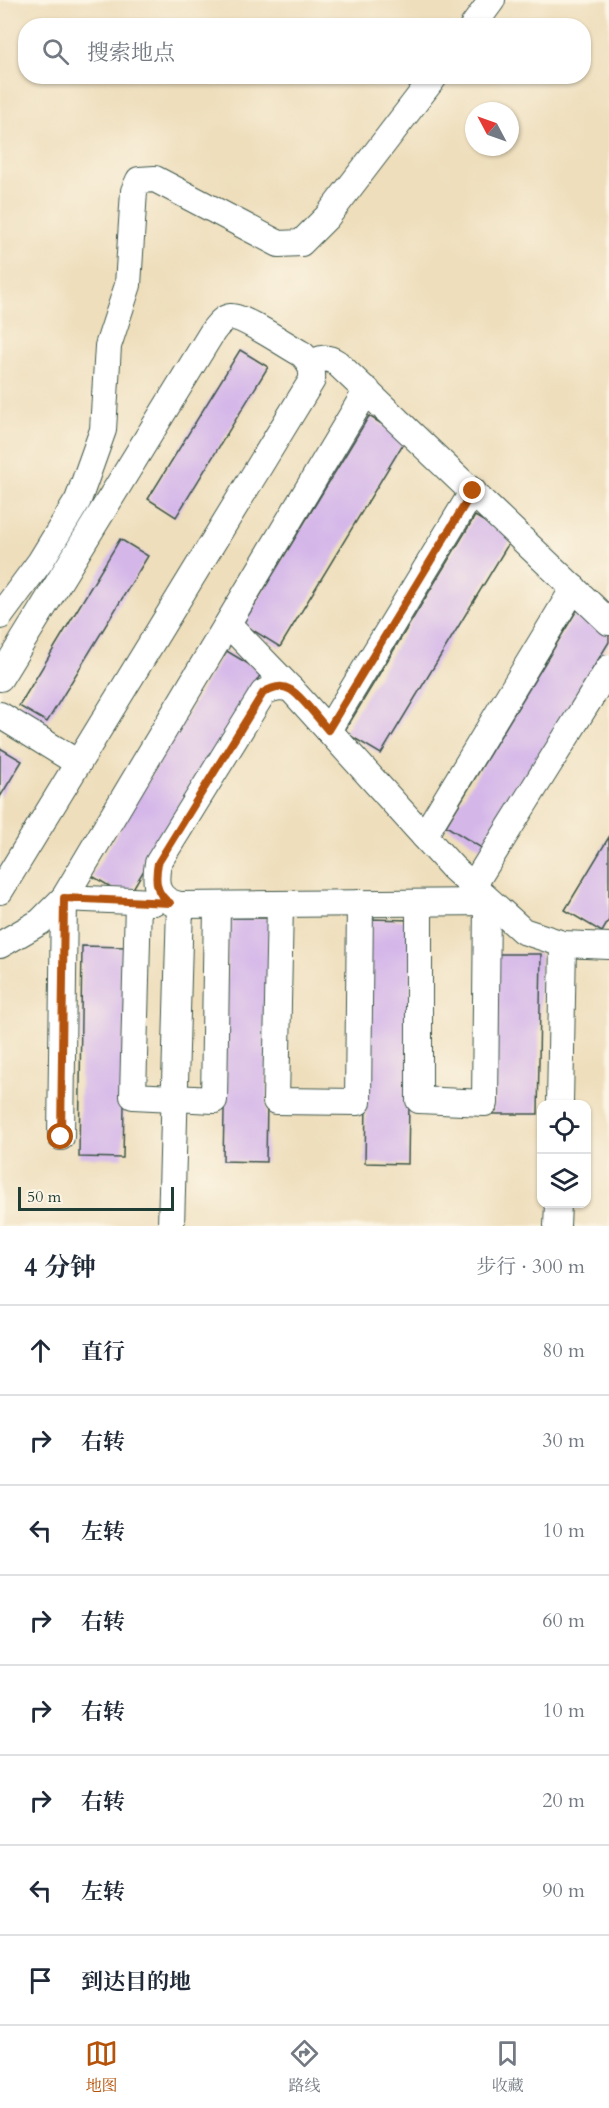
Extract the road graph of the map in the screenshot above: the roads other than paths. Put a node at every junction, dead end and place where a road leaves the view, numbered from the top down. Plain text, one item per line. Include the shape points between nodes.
1 (492, 0) edge
2 (479, 18) edge
3 (429, 84) edge
4 (310, 364) junction
5 (367, 390) junction
6 (473, 491) junction
7 (574, 588) junction
8 (0, 616) edge
9 (609, 622) edge
10 (228, 624) junction
11 (609, 668) edge
12 (0, 678) edge
13 (291, 689) junction
14 (0, 715) edge
15 (328, 730) junction
16 (78, 763) junction
17 (424, 836) junction
18 (0, 891) edge
19 (484, 897) junction
20 (64, 898) junction
21 (138, 902) junction
22 (360, 903) junction
23 (419, 903) junction
24 (175, 904) junction
25 (280, 904) junction
26 (217, 905) junction
27 (563, 944) junction
28 (0, 945) edge
29 (609, 946) edge
30 (174, 1098) junction
31 (560, 1100) edge
32 (61, 1137) dead end
33 (558, 1208) edge
34 (171, 1226) edge
35 (558, 1226) edge

1 - 2 street
3 - 8 street via 327,217 302,243 279,244 155,179 139,180 134,191 128,285 108,346 103,430 78,500 40,562
4 - 5 street via 330,358
4 - 12 street via 302,354 244,321 229,317 222,320
4 - 16 street via 312,380
5 - 6 street
5 - 10 street
6 - 7 street
6 - 15 street
7 - 9 street
7 - 17 street
10 - 13 street
10 - 20 street
11 - 19 street
13 - 15 street
13 - 24 street via 271,688 263,693 158,863 158,890 164,899
14 - 16 street
15 - 17 street
16 - 18 street
17 - 19 street
19 - 23 street
19 - 23 street via 485,1102 418,1100
19 - 27 street via 524,931
20 - 21 street
20 - 28 street via 40,922
20 - 32 street
21 - 24 street
21 - 30 street via 133,1096
22 - 23 street
22 - 25 street
22 - 25 street via 357,1102 276,1101
24 - 26 street
24 - 30 street
25 - 26 street
26 - 30 street via 214,1100
27 - 29 street
27 - 31 street
30 - 34 street
33 - 35 street

